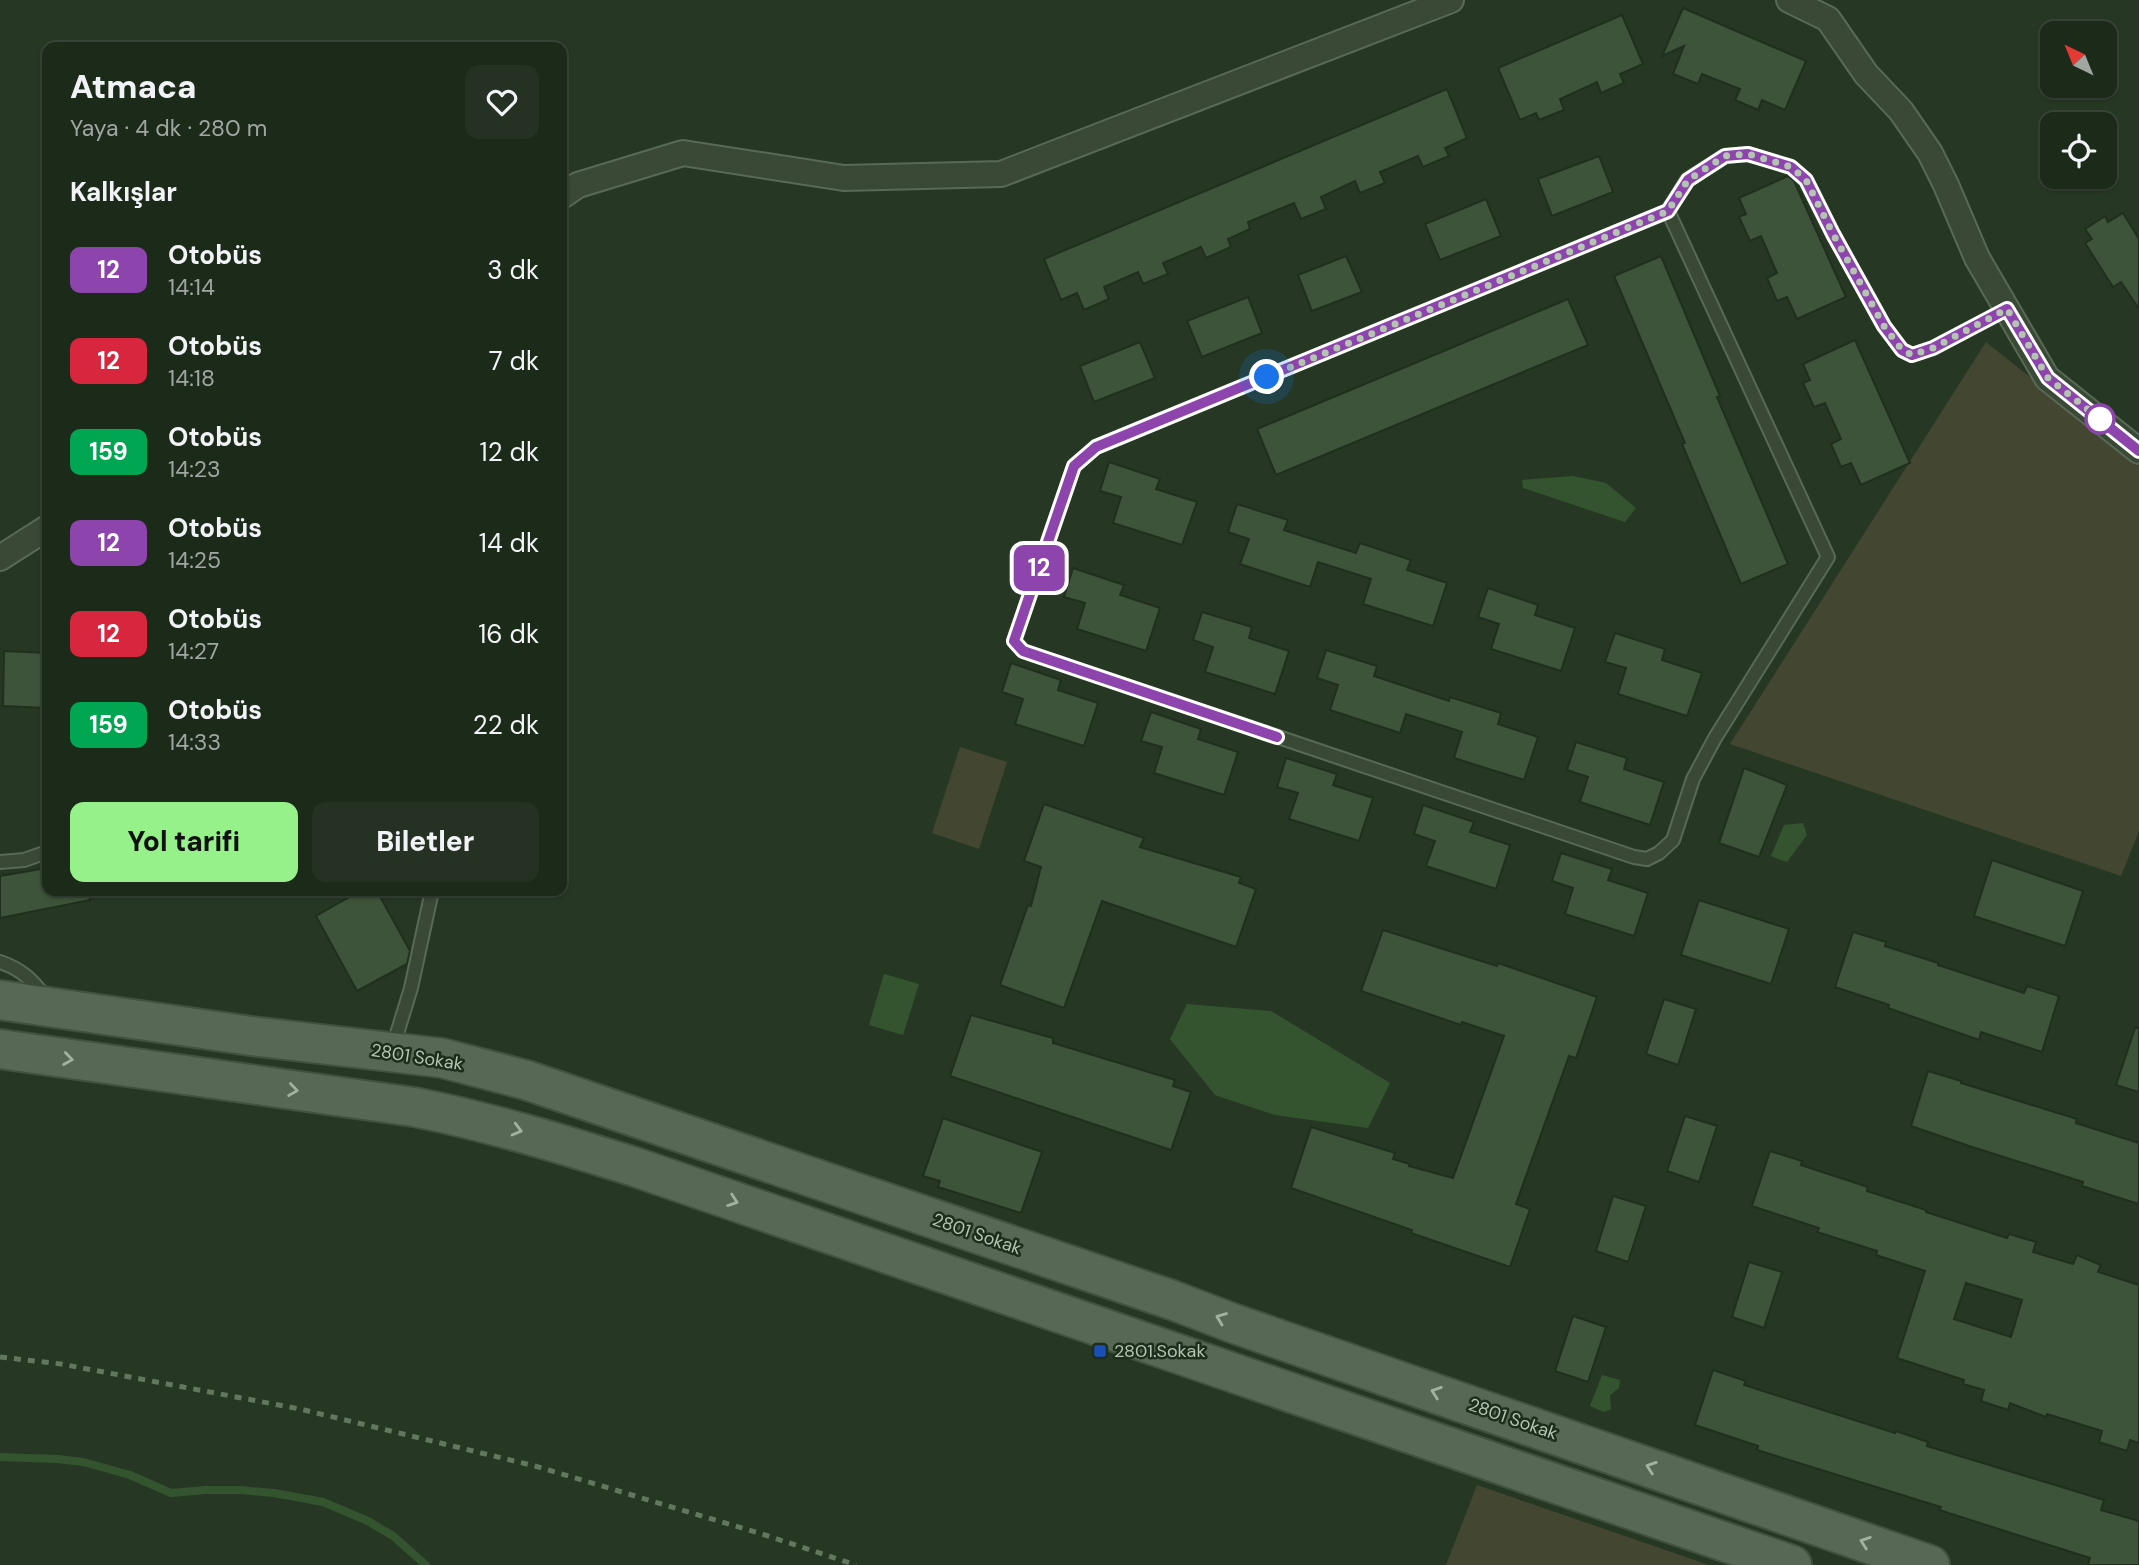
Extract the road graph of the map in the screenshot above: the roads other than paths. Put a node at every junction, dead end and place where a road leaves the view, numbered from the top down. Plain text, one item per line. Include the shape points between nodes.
1 (1451, 0) edge
2 (1788, 0) edge
3 (567, 193) edge
4 (1668, 211) junction
5 (2007, 309) junction
6 (2139, 451) edge
7 (42, 531) edge
8 (0, 558) edge
9 (42, 854) edge
10 (0, 862) edge
11 (431, 896) edge
12 (0, 962) edge
13 (0, 1000) edge
14 (53, 1008) junction
15 (0, 1049) edge
16 (391, 1052) junction
17 (1792, 1565) edge
18 (1930, 1565) edge

1 - 3 street via 1001,174 844,178 683,153
2 - 5 street via 1828,19 1866,74 1901,111 1935,164 1977,258
4 - 4 lane via 1096,447 1074,466 1014,641 1023,651 1634,857 1647,859 1660,853 1673,840 1693,779 1714,738 1828,557
4 - 5 lane via 1688,180 1725,156 1748,154 1791,167 1806,180 1884,326 1902,350 1912,355 1933,348
5 - 6 street via 2048,378
7 - 8 street
9 - 10 lane
11 - 16 lane via 411,988
12 - 14 lane via 32,980
13 - 14 main road, 2801 Sokak
14 - 16 main road, 2801 Sokak
15 -> 17 main road via 414,1107 528,1133
18 -> 16 main road, 2801 Sokak via 618,1110 442,1058

